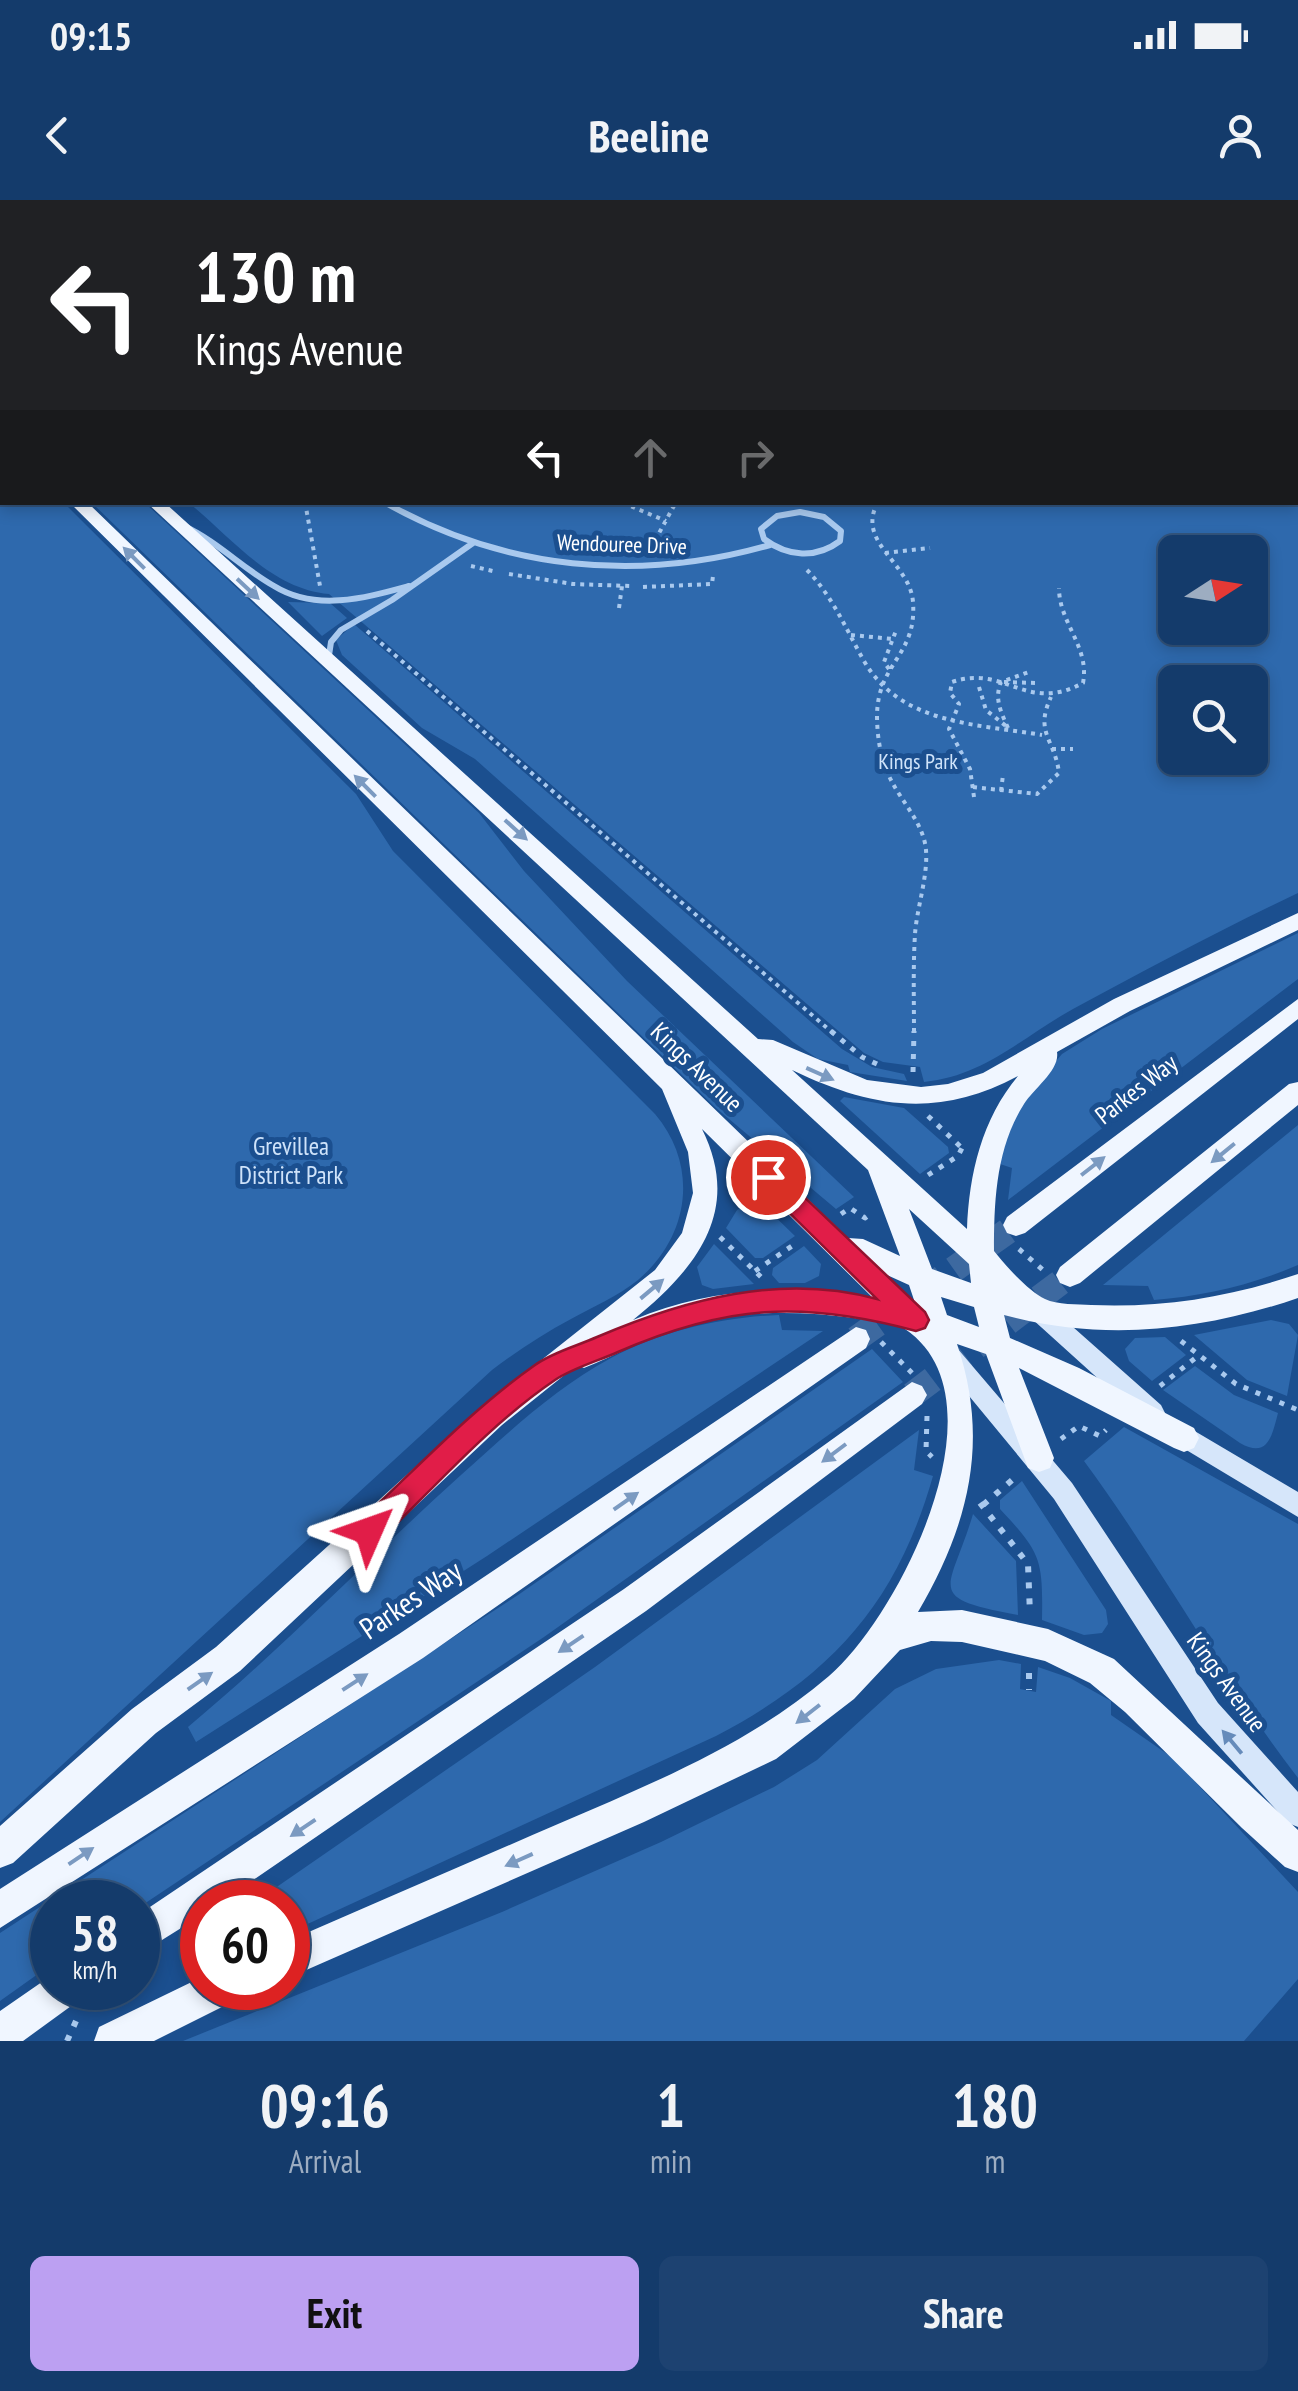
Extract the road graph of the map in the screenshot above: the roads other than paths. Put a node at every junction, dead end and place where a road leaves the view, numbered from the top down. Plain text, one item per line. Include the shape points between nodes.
1 (80, 505) edge
2 (157, 505) edge
3 (389, 505) edge
4 (176, 523) junction
5 (472, 544) junction
6 (770, 545) junction
7 (409, 586) junction
8 (328, 662) junction
9 (1298, 921) edge
10 (1298, 1006) edge
11 (1078, 1028) junction
12 (734, 1029) junction
13 (663, 1074) junction
14 (1298, 1091) edge
15 (878, 1164) junction
16 (1016, 1225) tunnel mouth
17 (983, 1260) junction
18 (904, 1272) junction
19 (1070, 1275) tunnel mouth
20 (1298, 1286) edge
21 (988, 1299) junction
22 (1039, 1310) junction
23 (1076, 1325) junction
24 (933, 1332) junction
25 (867, 1340) tunnel mouth
26 (995, 1344) junction
27 (548, 1370) junction
28 (918, 1392) tunnel mouth
29 (984, 1396) junction
30 (1184, 1438) junction
31 (1039, 1458) joint
32 (1298, 1505) edge
33 (879, 1647) junction
34 (1298, 1814) edge
35 (0, 1850) edge
36 (1298, 1854) edge
37 (0, 1910) edge
38 (160, 1923) edge
39 (310, 1951) edge
40 (180, 2008) edge
41 (34, 2010) edge
42 (0, 2034) edge
43 (113, 2041) edge

13 -> 1 main road, Kings Avenue
2 - 4 main road, Kings Avenue
3 - 5 street, Wendouree Drive
4 - 7 street via 224,545 273,586 298,597 346,600
4 -> 8 main road, Kings Avenue
5 - 6 street, Wendouree Drive via 552,561 638,567 710,562
5 - 7 street
6 - 6 street, Wendouree Drive via 762,526 788,513 824,517 842,534 834,546 812,553
7 - 8 street via 338,632
8 -> 12 main road, Kings Avenue
9 - 11 main road
16 -> 10 main road, Parkes Way
12 -> 11 main road via 838,1082 918,1096 978,1085
11 - 17 main road via 1006,1109 988,1155 980,1213
12 - 15 main road, Kings Avenue
13 - 18 main road, Kings Avenue via 820,1228
27 -> 13 main road via 666,1278 698,1228 705,1167
14 -> 19 main road
15 - 17 main road, Kings Avenue
15 - 18 main road
17 - 21 main road
17 - 22 main road, Kings Avenue
18 - 21 main road
18 - 24 main road
18 - 24 main road, Kings Avenue
20 - 23 main road via 1254,1302
21 - 22 main road
21 - 26 main road
22 - 23 main road
23 - 30 street
24 - 26 main road
24 - 27 main road via 852,1303 782,1299 690,1312
24 - 29 main road
37 -> 25 main road, Parkes Way
26 - 29 main road
26 - 30 main road
35 -> 27 main road via 144,1721 228,1659
28 -> 38 main road via 635,1600
29 - 31 main road
29 - 33 main road via 957,1462 940,1536
30 - 32 street
34 -> 31 street, Kings Avenue via 1208,1713
33 - 36 main road via 908,1630 946,1624 1073,1655 1138,1700
33 -> 39 main road via 842,1687 764,1747
40 - 43 main road
41 - 42 main road

